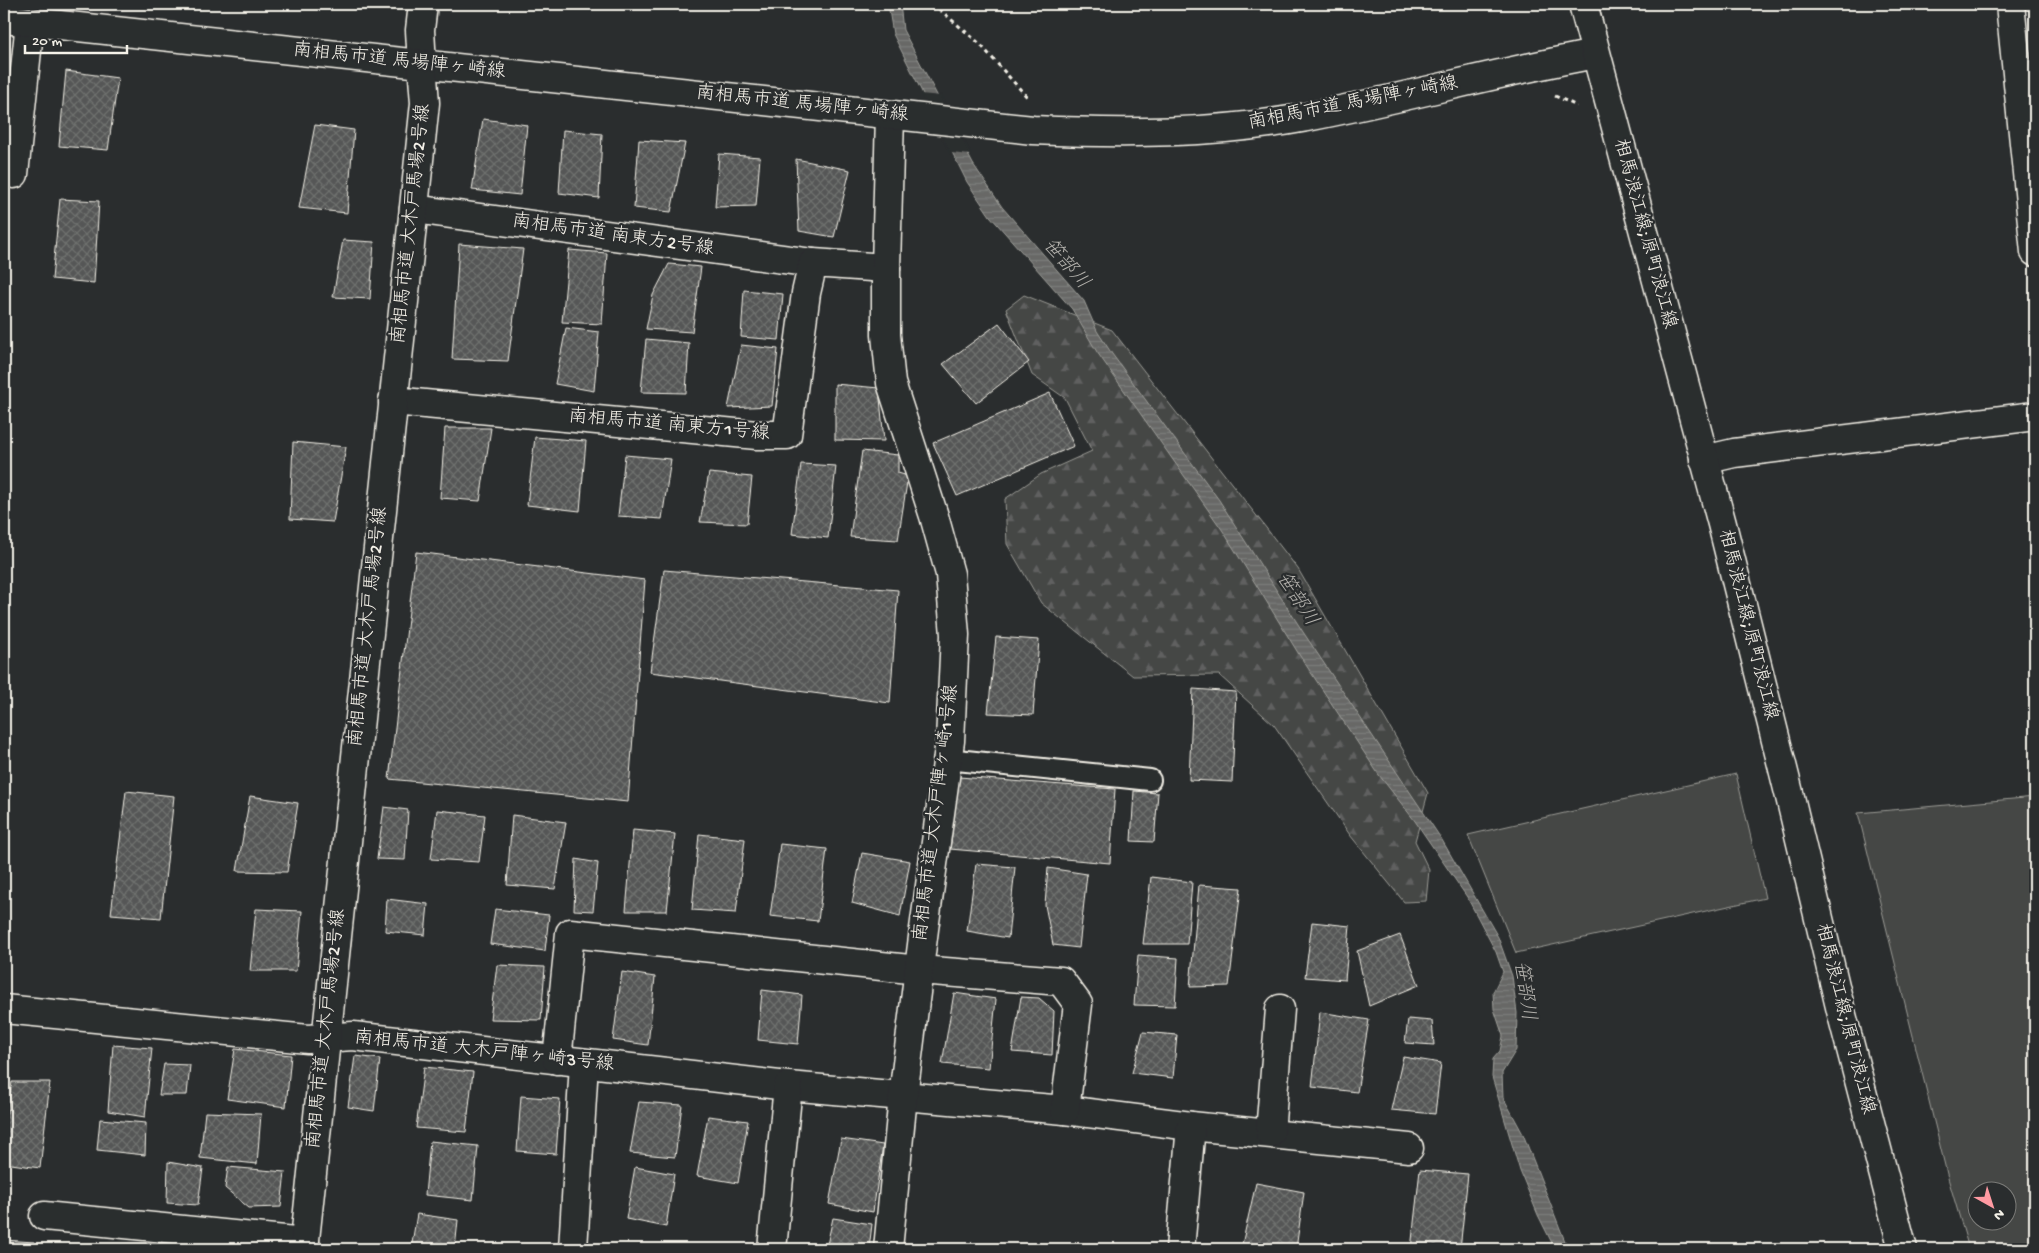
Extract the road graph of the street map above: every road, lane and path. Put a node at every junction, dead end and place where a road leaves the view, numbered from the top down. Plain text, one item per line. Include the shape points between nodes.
1 (423, 4) edge
2 (933, 4) edge
3 (1583, 4) edge
4 (2010, 4) edge
5 (17, 21) edge
6 (1595, 54) junction
7 (422, 64) junction
8 (903, 116) junction
9 (1041, 130) junction
10 (14, 174) dead end
11 (414, 209) junction
12 (2035, 252) edge
13 (813, 263) junction
14 (886, 268) junction
15 (393, 402) junction
16 (2035, 416) edge
17 (1704, 460) junction
18 (947, 759) junction
19 (1150, 780) dead end
20 (919, 970) junction
21 (4, 1009) edge
22 (1280, 1009) dead end
23 (326, 1038) junction
24 (557, 1060) junction
25 (584, 1063) junction
26 (788, 1086) junction
27 (904, 1096) junction
28 (1065, 1110) junction
29 (1191, 1126) junction
30 (1270, 1133) junction
31 (1409, 1148) dead end
32 (44, 1216) dead end
33 (304, 1246) edge
34 (573, 1249) edge
35 (772, 1249) edge
36 (888, 1249) edge
37 (1180, 1249) edge
38 (1903, 1249) edge

1 - 7 street, 南相馬市道 大木戸馬場2号線 via 420,30
2 - 9 path via 979,43 1032,104
3 - 6 street, 相馬浪江線;原町浪江線
4 - 12 street
5 - 7 street, 南相馬市道 馬場陣ヶ崎線
5 - 10 street
6 - 9 street, 南相馬市道 馬場陣ヶ崎線 via 1306,117 1173,131 1102,133
6 - 17 street, 相馬浪江線;原町浪江線
7 - 8 street, 南相馬市道 馬場陣ヶ崎線
7 - 11 street, 南相馬市道 大木戸馬場2号線 via 425,103
8 - 9 street, 南相馬市道 馬場陣ヶ崎線
8 - 14 street, 南相馬市道 大木戸陣ヶ崎1号線
11 - 13 street, 南相馬市道 南東方2号線
11 - 15 street, 南相馬市道 大木戸馬場2号線
13 - 14 street
13 - 15 street, 南相馬市道 南東方1号線 via 806,293 788,435 757,435
14 - 18 street, 南相馬市道 大木戸陣ヶ崎1号線 via 886,336 891,383 934,516 953,596 954,678
15 - 23 street, 南相馬市道 大木戸馬場2号線
16 - 17 street via 1734,453
17 - 38 street, 相馬浪江線;原町浪江線
18 - 19 lane
18 - 20 street, 南相馬市道 大木戸陣ヶ崎1号線
20 - 24 street via 570,933
20 - 27 street, 南相馬市道 大木戸陣ヶ崎1号線
20 - 28 street via 1061,981 1078,1004
21 - 23 street, 南相馬市道 大木戸陣ヶ崎3号線 via 298,1038
22 - 30 street
23 - 24 street, 南相馬市道 大木戸陣ヶ崎3号線 via 353,1036
23 - 33 street, 南相馬市道 大木戸馬場2号線
24 - 25 street, 南相馬市道 大木戸陣ヶ崎3号線
25 - 26 street, 南相馬市道 大木戸陣ヶ崎3号線
25 - 34 street
26 - 27 street, 南相馬市道 大木戸陣ヶ崎3号線
26 - 35 street
27 - 28 street, 南相馬市道 大木戸陣ヶ崎3号線
27 - 36 street, 南相馬市道 大木戸陣ヶ崎1号線
28 - 29 street, 南相馬市道 大木戸陣ヶ崎3号線
29 - 30 street, 南相馬市道 大木戸陣ヶ崎3号線
29 - 37 street
30 - 31 street, 南相馬市道 大木戸陣ヶ崎3号線
32 - 33 street

